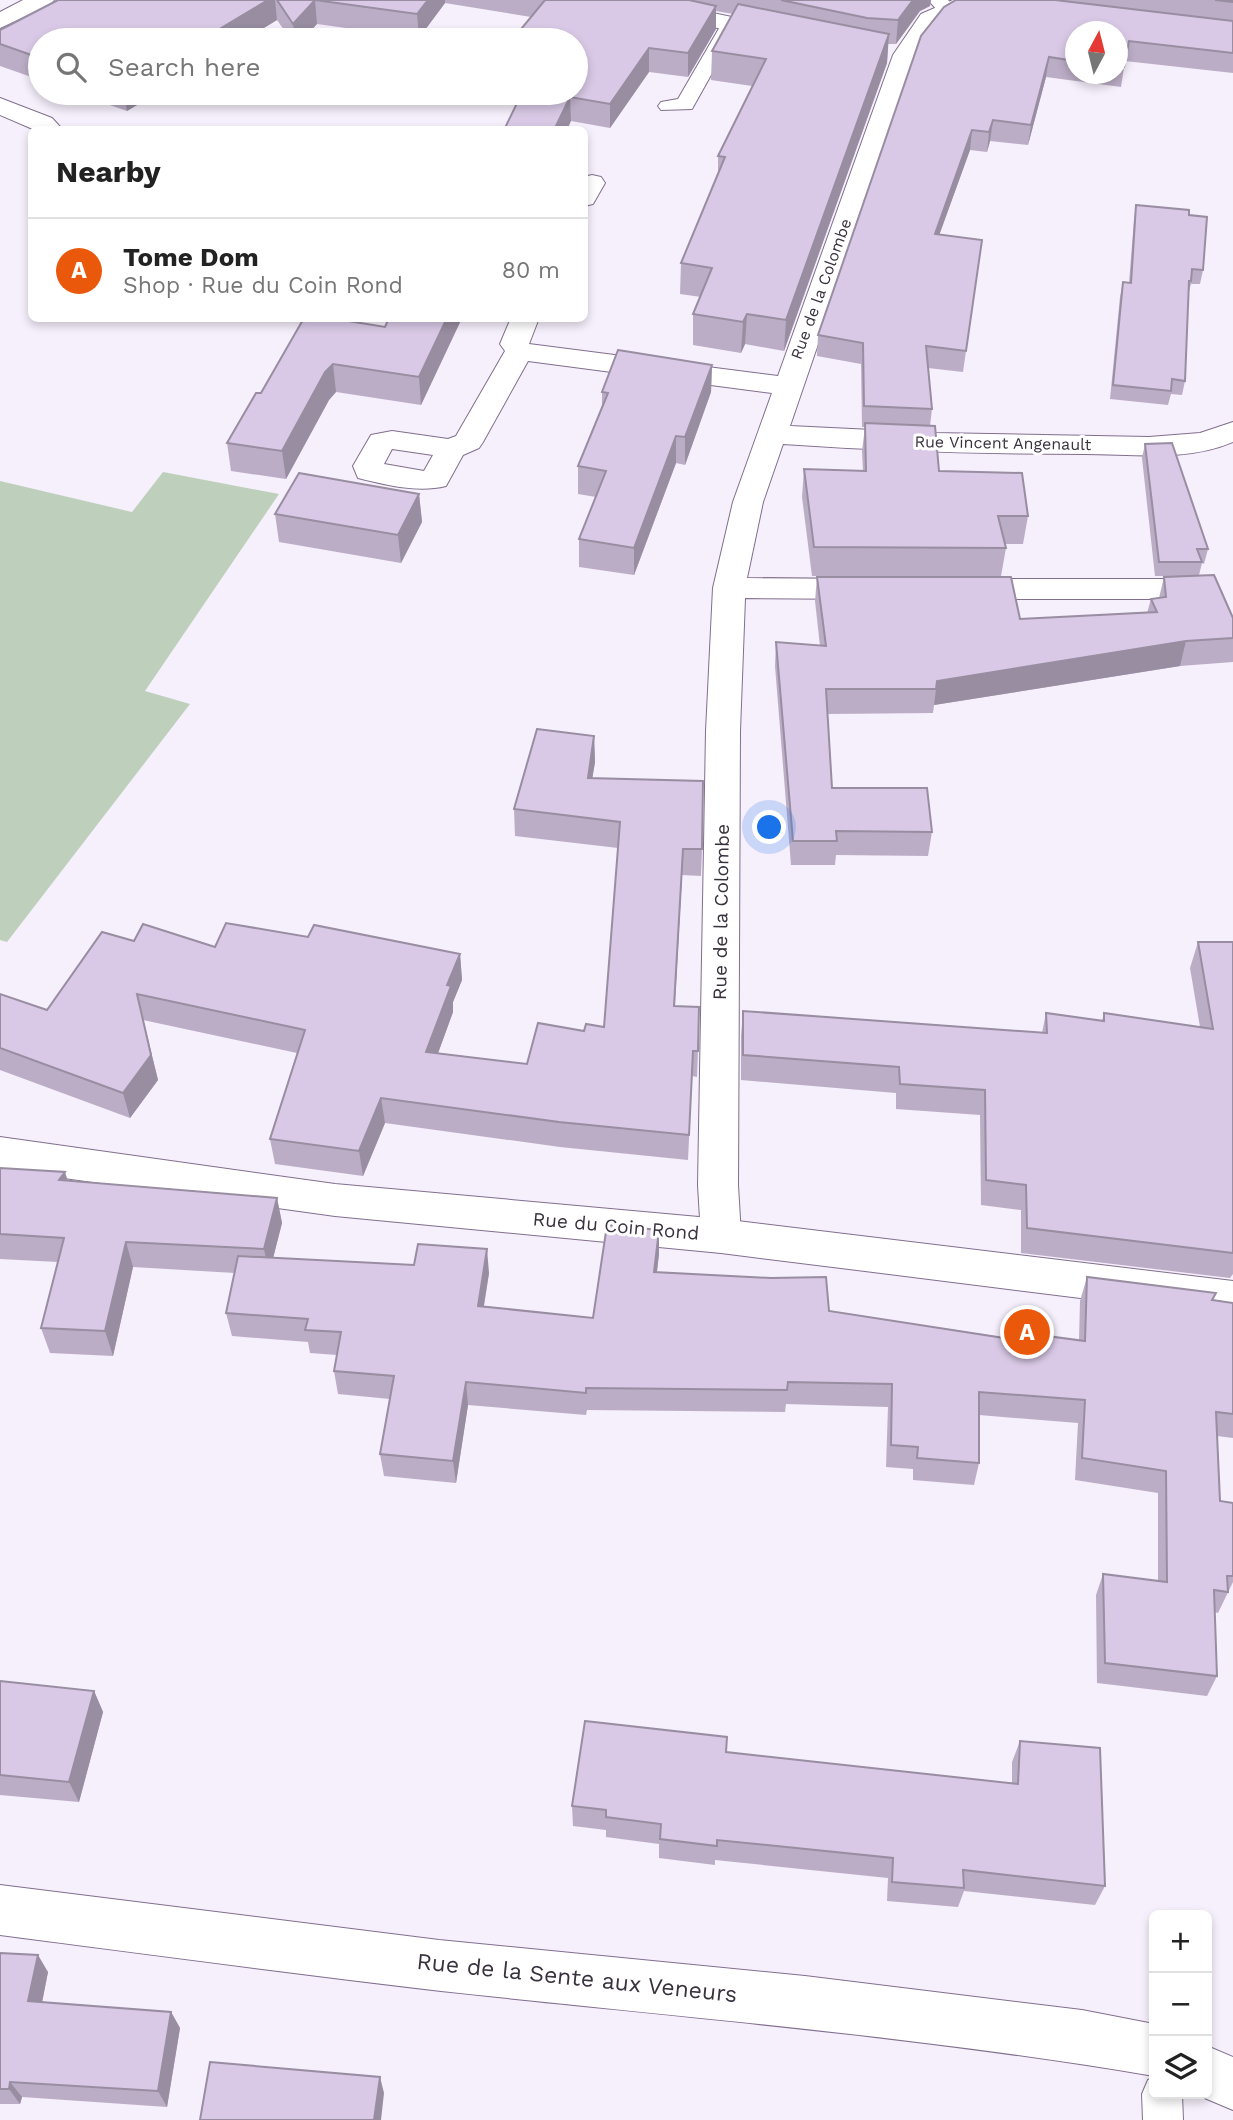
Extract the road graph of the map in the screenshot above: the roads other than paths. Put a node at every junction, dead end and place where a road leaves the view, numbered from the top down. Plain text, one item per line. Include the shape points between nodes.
1 (42, 0) edge
2 (617, 0) edge
3 (942, 4) edge
4 (1021, 6) edge
5 (0, 21) edge
6 (730, 25) junction
7 (798, 38) edge
8 (0, 106) edge
9 (668, 106) dead end
10 (46, 126) edge
11 (523, 322) edge
12 (519, 351) junction
13 (786, 386) junction
14 (1233, 431) edge
15 (771, 434) junction
16 (451, 449) dead end
17 (729, 588) junction
18 (895, 589) edge
19 (936, 589) edge
20 (1198, 589) edge
21 (0, 1153) edge
22 (720, 1236) junction
23 (1233, 1300) edge
24 (0, 1910) edge
25 (1149, 2049) edge
26 (1212, 2074) edge
27 (1233, 2084) edge
28 (1162, 2099) edge
29 (1163, 2120) edge

1 - 5 street
2 - 6 street
3 - 4 street
3 - 13 street, Rue de la Colombe via 892,54
6 - 7 street
6 - 9 lane via 685,105
8 - 10 street
11 - 12 street via 514,344
12 - 13 street
12 - 16 street via 468,442
13 - 15 street, Rue de la Colombe
14 - 15 street, Rue Vincent Angenault via 1216,440 1175,445 1020,445
15 - 17 street, Rue de la Colombe via 748,502
17 - 18 street
17 - 22 street, Rue de la Colombe via 723,731
19 - 20 street
21 - 22 street, Rue du Coin Rond via 335,1200
22 - 23 street, Rue du Coin Rond
24 - 25 street, Rue de la Sente aux Veneurs via 439,1965 805,2002 1082,2036
26 - 27 street
28 - 29 lane

